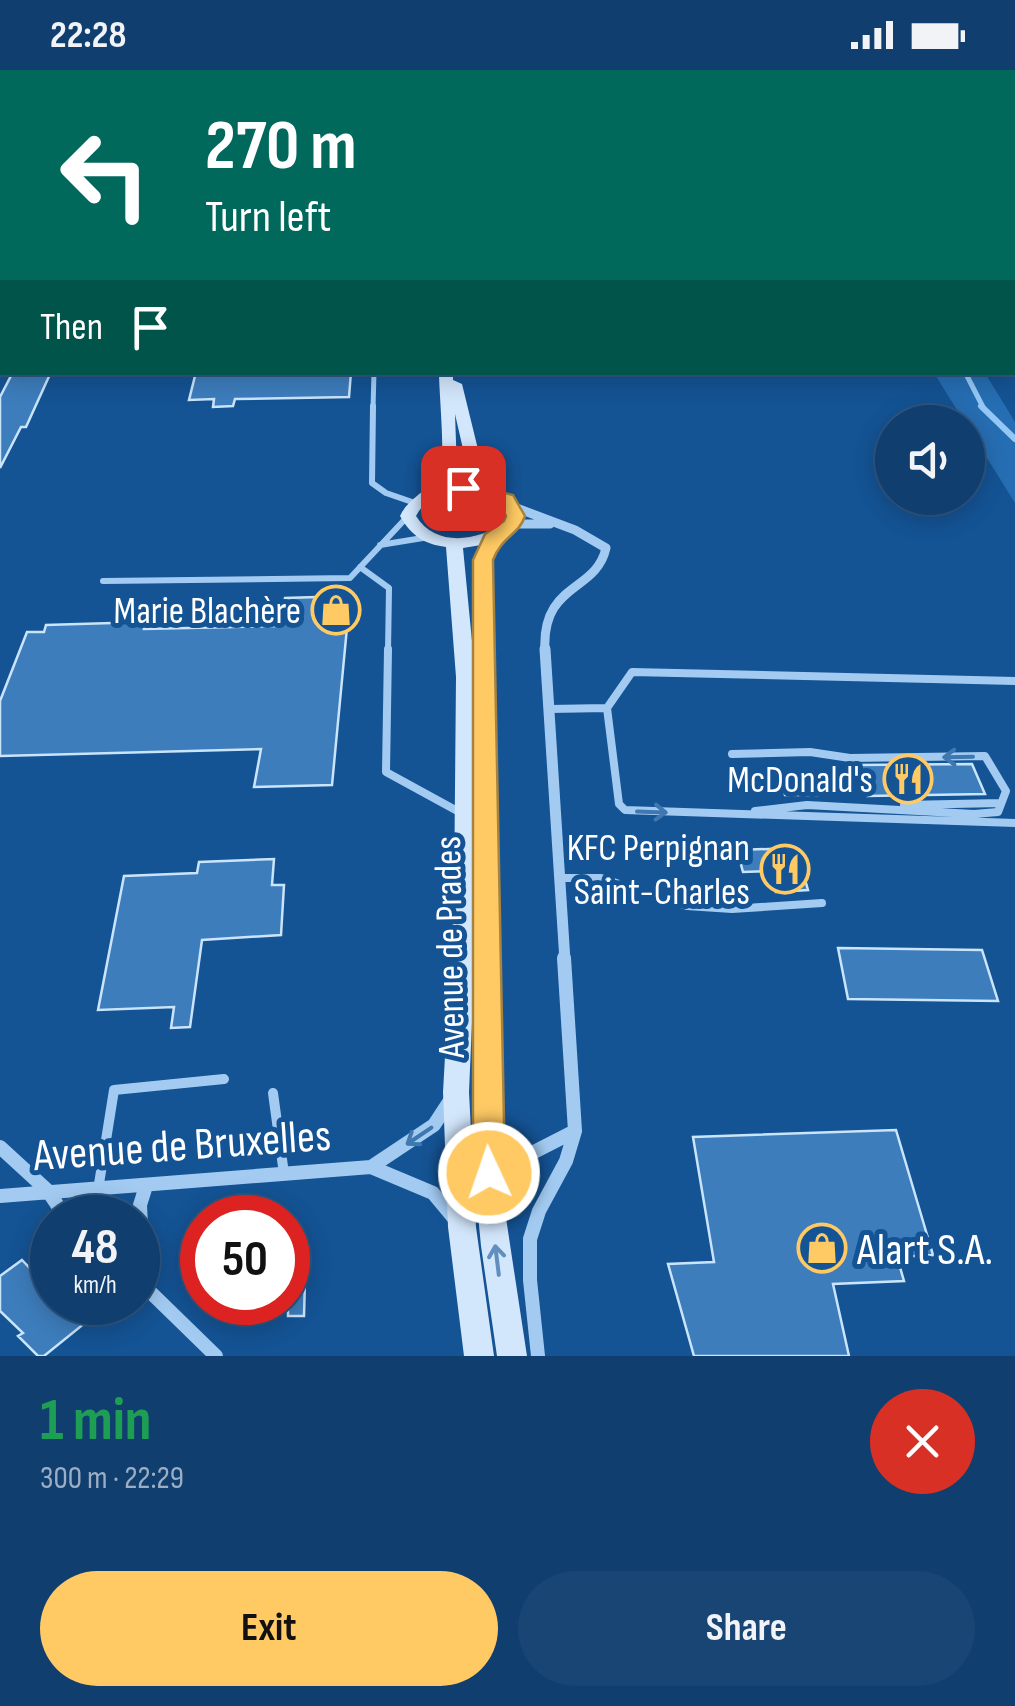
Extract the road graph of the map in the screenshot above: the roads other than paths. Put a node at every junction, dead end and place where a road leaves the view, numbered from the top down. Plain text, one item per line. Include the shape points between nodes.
1 (374, 375) edge
2 (449, 375) edge
3 (450, 375) edge
4 (480, 489) junction
5 (418, 504) junction
6 (506, 523) junction
7 (551, 524) junction
8 (442, 540) junction
9 (380, 544) junction
10 (360, 567) junction
11 (102, 581) dead end
12 (1015, 681) edge
13 (607, 708) junction
14 (550, 709) junction
15 (732, 754) dead end
16 (746, 812) junction
17 (466, 816) junction
18 (1015, 822) edge
19 (562, 878) junction
20 (822, 904) dead end
21 (224, 1079) dead end
22 (273, 1092) dead end
23 (456, 1092) junction
24 (575, 1131) junction
25 (486, 1135) junction
26 (0, 1147) edge
27 (370, 1167) junction
28 (284, 1174) junction
29 (146, 1186) junction
30 (48, 1190) junction
31 (98, 1190) junction
32 (51, 1195) edge
33 (143, 1195) edge
34 (0, 1196) edge
35 (462, 1227) junction
36 (160, 1301) edge
37 (216, 1356) edge
38 (479, 1356) edge
39 (512, 1356) edge
40 (538, 1356) edge

1 - 5 lane via 372,483
2 - 5 main road via 449,470
3 - 4 main road
4 - 5 main road
4 - 6 main road via 507,499
5 - 8 main road via 411,525
5 - 9 lane
6 - 7 street
6 - 7 street
6 - 8 main road
6 - 25 main road, Avenue de Prades via 483,560
7 - 14 street via 592,536 606,548 603,562 556,600 544,626
8 - 9 lane
8 - 17 main road, Avenue de Prades via 466,677
9 - 10 lane
10 - 11 lane via 350,578
10 - 17 lane via 389,588 386,772
12 - 13 lane via 632,672
13 - 14 lane
13 -> 16 lane via 625,810
14 - 19 street
16 -> 15 lane via 1001,802 1006,792 985,756
16 - 18 lane
17 - 23 main road, Avenue de Prades
19 - 20 lane via 601,878 687,906
19 - 24 street
21 - 31 lane via 114,1090
22 - 28 lane
23 -> 27 street, Avenue de Bruxelles via 434,1126
23 - 35 main road, Avenue de Prades
24 - 25 street via 532,1153
24 - 40 street via 571,1159 544,1201 530,1240
39 -> 25 main road, Avenue de Prades
26 - 30 street
27 - 28 street, Avenue de Bruxelles
27 - 35 street, Avenue de Bruxelles via 433,1193
28 - 29 street, Avenue de Bruxelles
29 - 31 street, Avenue de Bruxelles
29 - 33 street
30 - 31 street, Avenue de Bruxelles
30 - 32 street
30 - 34 street, Avenue de Bruxelles
35 - 38 main road, Avenue de Prades
36 - 37 street

